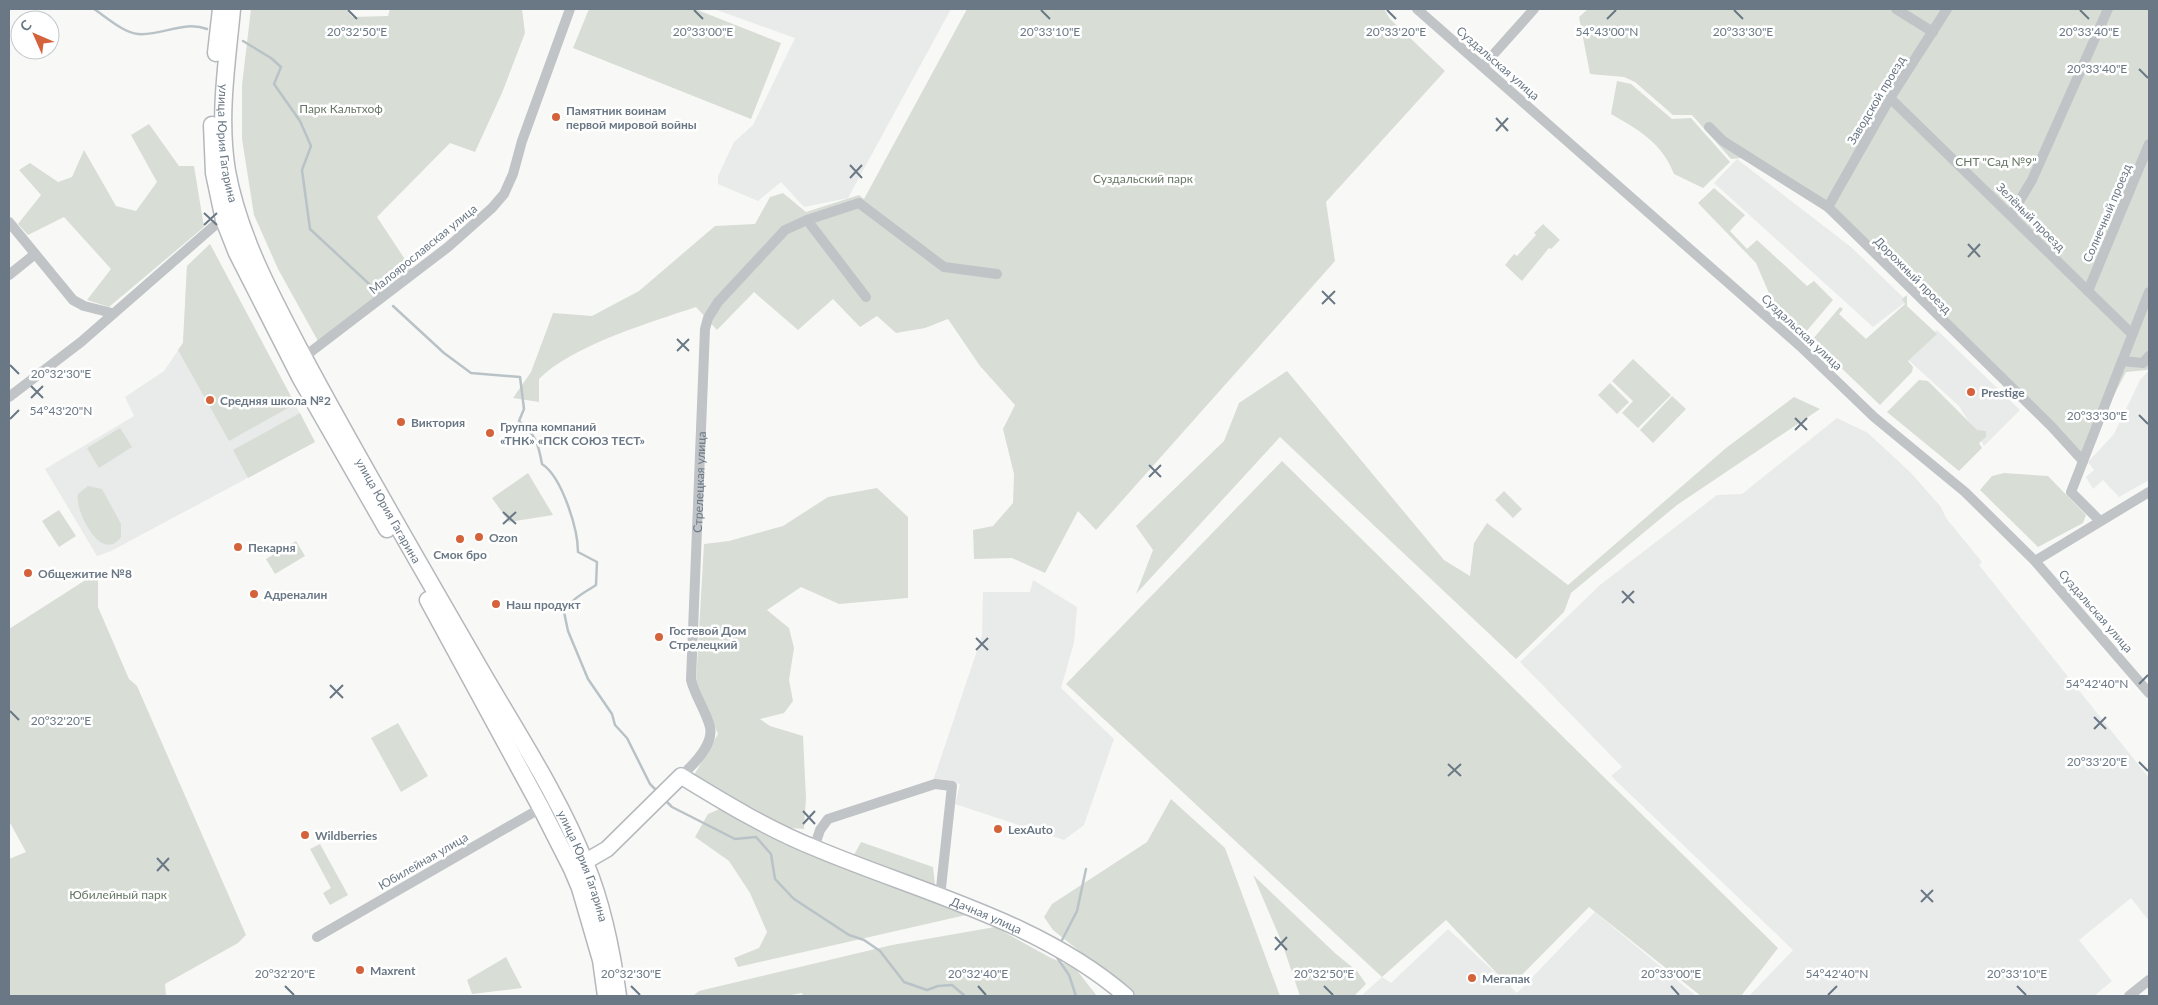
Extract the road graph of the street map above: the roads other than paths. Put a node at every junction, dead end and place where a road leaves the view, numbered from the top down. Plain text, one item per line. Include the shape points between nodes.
1 (221, 9) edge
2 (232, 9) edge
3 (570, 9) edge
4 (1417, 9) edge
5 (1534, 9) edge
6 (1896, 9) edge
7 (1947, 9) edge
8 (2108, 9) edge
9 (1933, 32) junction
10 (1482, 66) junction
11 (1890, 98) junction
12 (1709, 127) dead end
13 (2149, 144) edge
14 (1828, 207) junction
15 (2011, 215) junction
16 (231, 216) junction
17 (807, 220) junction
18 (9, 222) edge
19 (35, 254) junction
20 (997, 274) dead end
21 (9, 275) edge
22 (2088, 291) junction
23 (2149, 292) edge
24 (866, 297) dead end
25 (112, 312) junction
26 (2132, 334) junction
27 (2149, 356) edge
28 (299, 361) junction
29 (2122, 361) junction
30 (9, 397) edge
31 (2083, 461) junction
32 (2149, 492) edge
33 (2100, 521) junction
34 (2035, 561) junction
35 (2149, 693) edge
36 (681, 776) junction
37 (541, 808) junction
38 (814, 848) junction
39 (579, 866) junction
40 (940, 897) junction
41 (317, 937) dead end
42 (2149, 980) edge
43 (606, 996) edge
44 (618, 996) edge
45 (1126, 996) edge
46 (2129, 996) edge

1 - 16 main road, улица Юрия Гагарина via 212,95 212,134 214,173
2 - 16 main road, улица Юрия Гагарина via 222,132
3 - 28 street, Малоярославская улица via 504,194 448,247
4 - 10 street, Суздальская улица
5 - 10 street
6 - 9 street
7 - 9 street, Заводской проезд
8 - 15 street via 2032,180
9 - 11 street, Заводской проезд
10 - 34 street, Суздальская улица via 1800,346 1874,417 1965,492
11 - 14 street, Заводской проезд
11 - 15 street, Зелёный проезд
12 - 14 street, Дорожный проезд via 1723,141
13 - 22 street, Солнечный проезд
14 - 31 street, Дорожный проезд
15 - 22 street, Зелёный проезд
16 - 25 street via 214,226
16 - 28 main road, улица Юрия Гагарина via 255,291
17 - 20 street, Стрелецкая улица via 859,203 944,267
17 - 24 street
17 - 36 street, Стрелецкая улица via 778,237 718,302 705,329 691,680 710,728 709,738 693,765
18 - 19 street
19 - 21 street
19 - 25 street via 73,300
22 - 26 street, Зелёный проезд
23 - 26 street
25 - 30 street via 80,342
26 - 29 street
27 - 29 street via 2143,363
28 - 37 main road, улица Юрия Гагарина via 336,443 404,558
28 - 39 main road, улица Юрия Гагарина via 337,419 559,807
29 - 31 street
31 - 33 street via 2071,492
32 - 33 street
33 - 34 street
34 - 35 street, Суздальская улица
36 - 38 street via 754,819
36 - 39 street, Стрелецкая улица via 607,849
37 - 39 main road, улица Юрия Гагарина
37 - 41 street, Юбилейная улица
38 - 40 street
38 - 40 street, Дачная улица via 820,830 828,820 935,784 952,786
39 - 43 main road, улица Юрия Гагарина via 582,894 601,960
39 - 44 main road, улица Юрия Гагарина via 613,956
40 - 45 street, Дачная улица via 1009,923 1066,953
42 - 46 street

